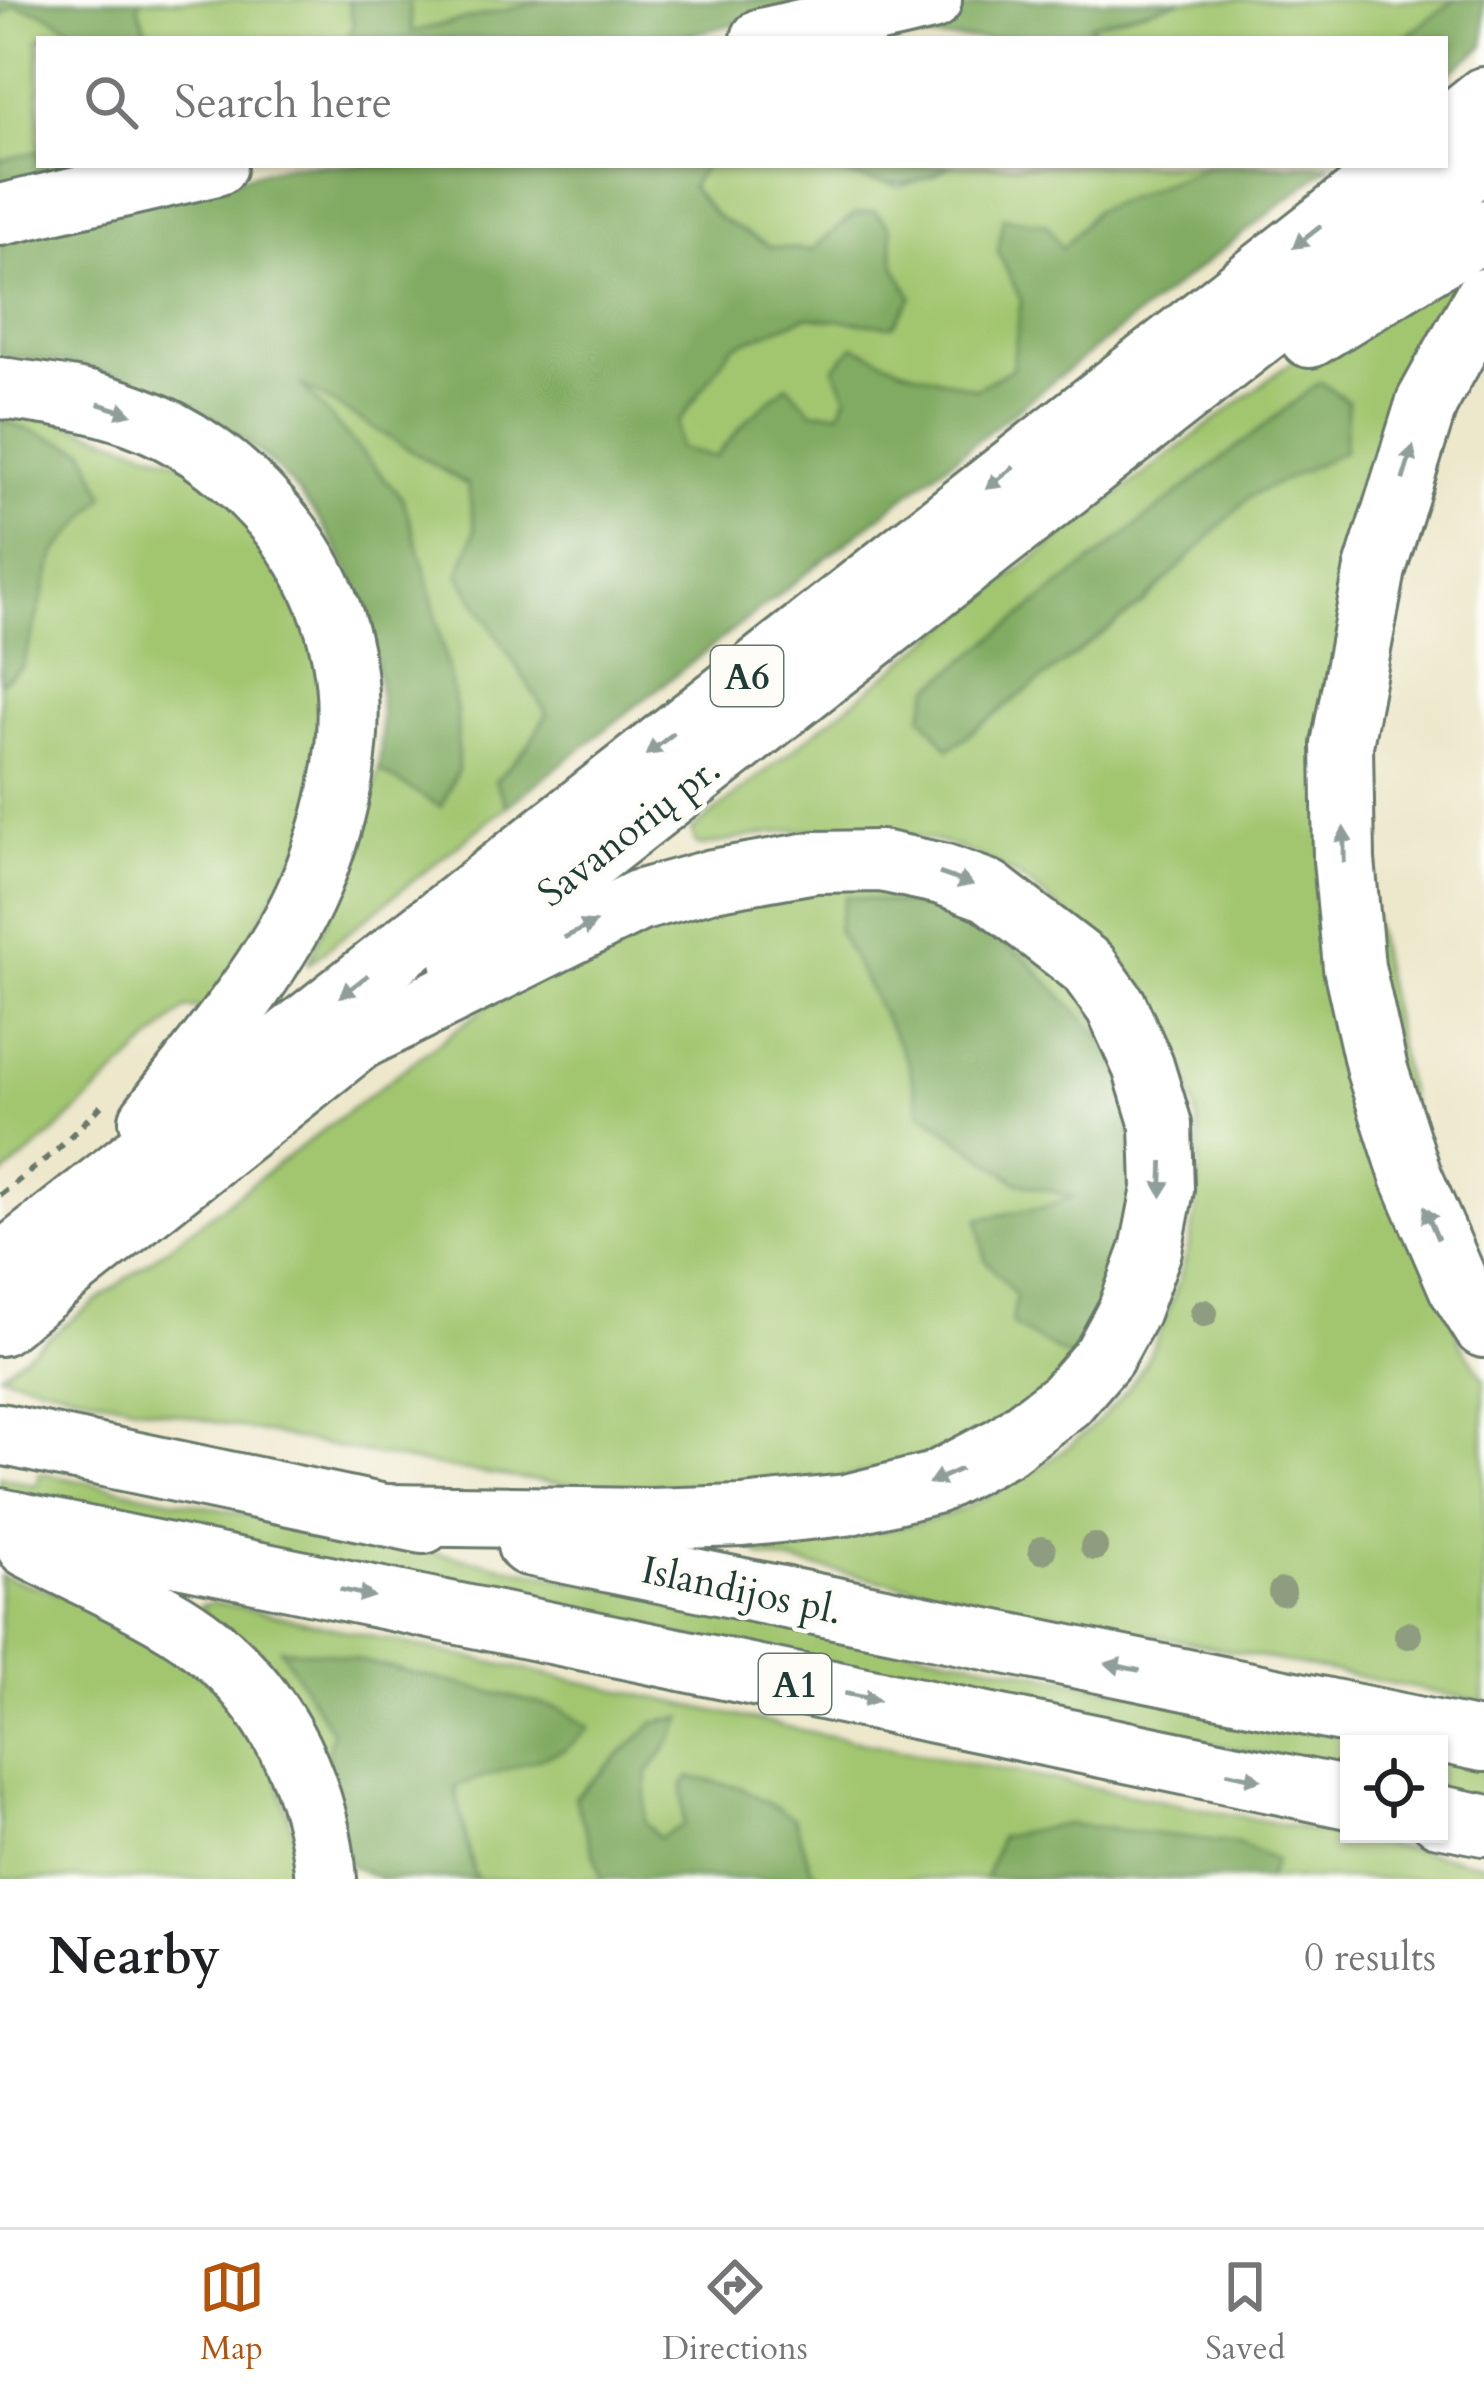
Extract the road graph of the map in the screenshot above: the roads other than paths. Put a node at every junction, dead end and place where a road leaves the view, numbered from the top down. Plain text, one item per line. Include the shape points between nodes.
1 (931, 0) edge
2 (775, 36) edge
3 (1484, 98) edge
4 (1448, 127) edge
5 (1484, 159) edge
6 (203, 168) edge
7 (1395, 168) edge
8 (0, 215) edge
9 (1484, 230) edge
10 (1484, 298) edge
11 (0, 388) edge
12 (1070, 484) junction
13 (362, 1038) junction
14 (98, 1189) junction
15 (0, 1264) edge
16 (0, 1325) edge
17 (1484, 1327) edge
18 (20, 1438) edge
19 (385, 1515) junction
20 (0, 1519) edge
21 (0, 1533) edge
22 (1484, 1741) edge
23 (1340, 1796) edge
24 (1448, 1818) edge
25 (1484, 1825) edge
26 (326, 1879) edge

1 - 2 highway
3 - 4 highway
5 - 12 highway, Savanorių pr. / A6
6 - 8 highway
7 -> 14 highway, Savanorių pr. / A6
9 - 12 highway
17 -> 10 highway via 1411,1176 1376,1070 1354,967 1342,745 1375,569 1426,402
11 -> 14 highway via 136,416 202,450 245,484 316,574 348,684 344,775 309,888 224,1023
12 - 13 highway, Savanorių pr. / A6
13 - 16 highway, Savanorių pr. / A6
13 -> 19 highway via 638,902 815,862 881,861 989,891 1088,967 1116,1006 1161,1125 1163,1189 1151,1250 1104,1356 1066,1400 1005,1446 934,1483 846,1505 742,1516
14 - 15 highway, Savanorių pr. / A6
18 - 19 highway, Islandijos pl. / A1
22 -> 19 highway, Islandijos pl. / A1
20 -> 23 highway, Islandijos pl. / A1
21 - 26 highway via 178,1624 239,1674 302,1769
24 - 25 highway

